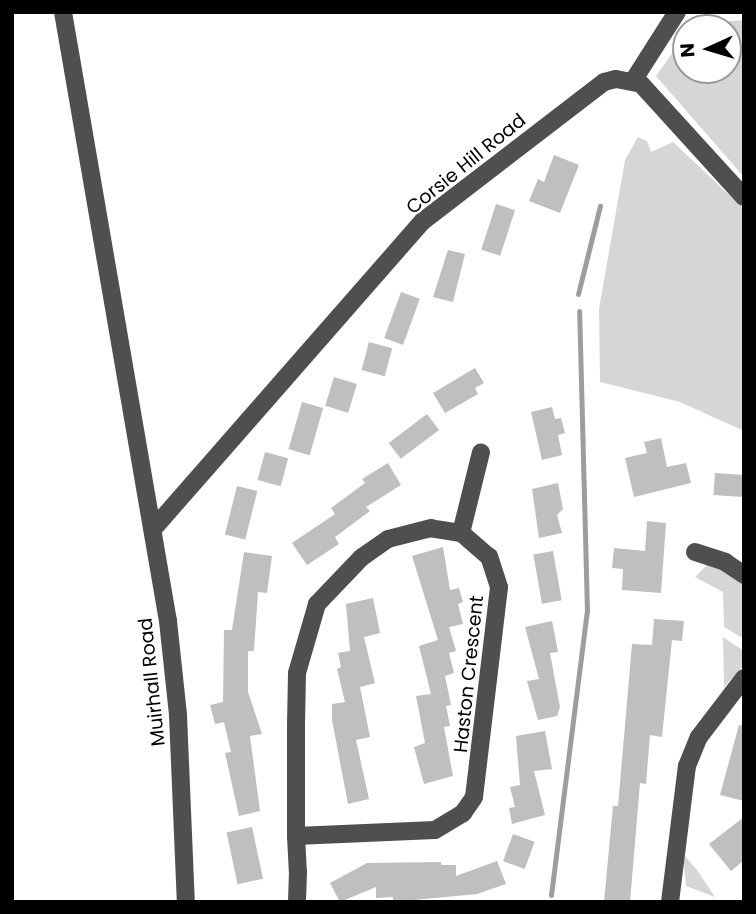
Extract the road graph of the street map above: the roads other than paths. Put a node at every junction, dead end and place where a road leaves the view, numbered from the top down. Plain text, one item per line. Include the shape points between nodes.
1 (63, 12) edge
2 (677, 12) edge
3 (633, 82) junction
4 (744, 197) edge
5 (481, 452) dead end
6 (154, 528) junction
7 (461, 533) junction
8 (695, 552) dead end
9 (744, 575) edge
10 (744, 678) edge
11 (296, 836) junction
12 (186, 902) edge
13 (297, 902) edge
14 (670, 902) edge

1 - 6 street, Muirhall Road
2 - 3 street
3 - 4 street via 655,95
3 - 6 street, Corsie Hill Road via 604,82 423,222
5 - 7 street
6 - 12 street, Muirhall Road via 178,715
7 - 11 street via 431,528 388,539 361,558 317,604 297,673
7 - 11 street, Haston Crescent via 489,557 499,587 474,797 463,813 435,830
8 - 9 street via 725,562
10 - 14 street via 699,737 687,766
11 - 13 street

